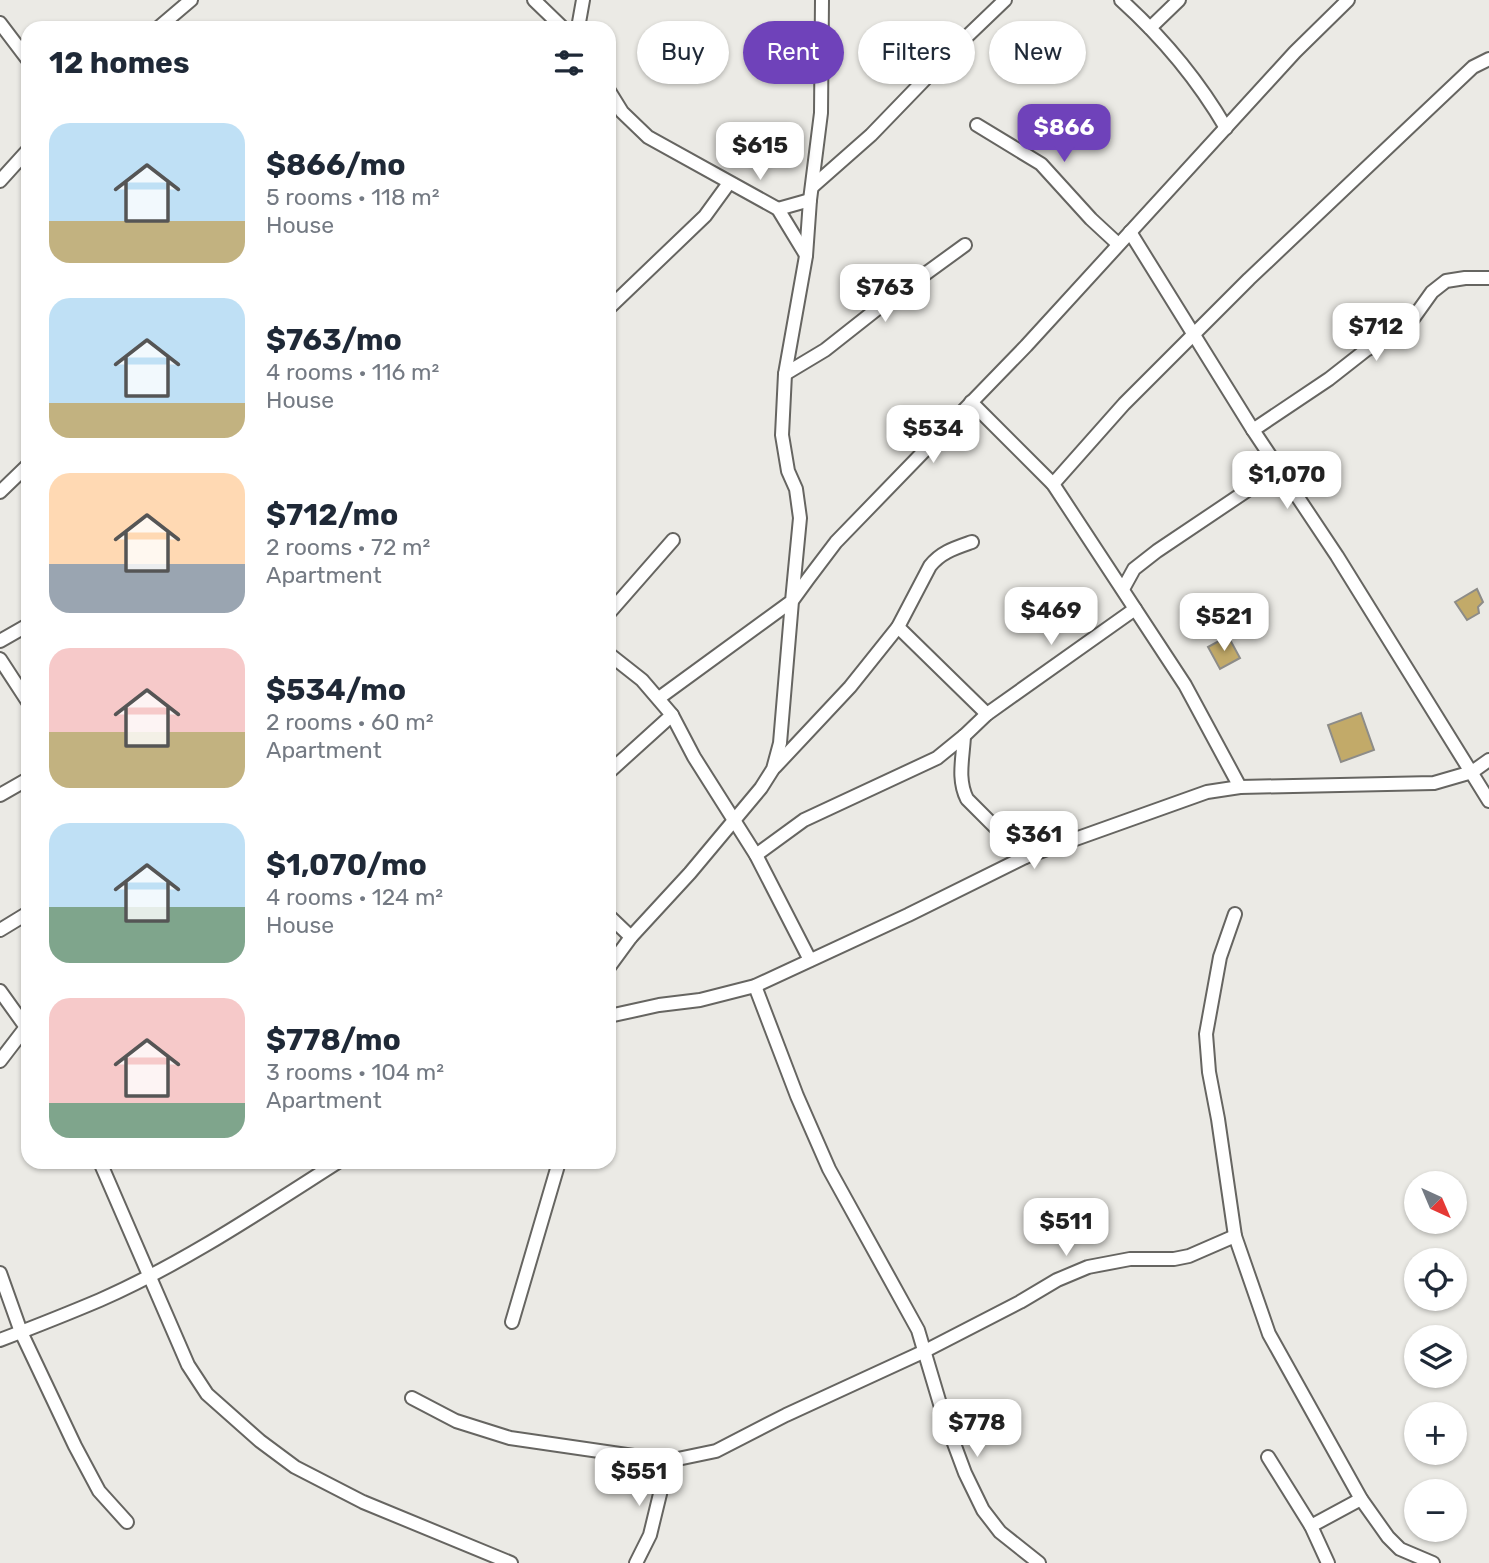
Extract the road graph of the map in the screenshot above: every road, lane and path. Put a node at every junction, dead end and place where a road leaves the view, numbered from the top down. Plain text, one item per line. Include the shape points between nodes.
1 (191, 0) edge
2 (534, 0) edge
3 (583, 0) edge
4 (822, 0) edge
5 (1005, 0) edge
6 (1121, 0) edge
7 (1179, 0) edge
8 (1348, 0) edge
9 (166, 21) edge
10 (556, 21) edge
11 (579, 21) edge
12 (1, 28) edge
13 (1150, 28) junction
14 (21, 52) edge
15 (1489, 59) edge
16 (616, 102) edge
17 (977, 125) dead end
18 (1226, 128) junction
19 (21, 158) edge
20 (0, 181) edge
21 (729, 183) junction
22 (811, 194) junction
23 (778, 209) junction
24 (1130, 232) junction
25 (1118, 244) junction
26 (965, 245) dead end
27 (806, 256) junction
28 (1489, 278) edge
29 (616, 300) edge
30 (1194, 336) junction
31 (785, 374) junction
32 (971, 402) junction
33 (1252, 429) junction
34 (1279, 468) junction
35 (21, 471) edge
36 (1053, 484) junction
37 (0, 492) edge
38 (673, 540) dead end
39 (972, 541) dead end
40 (1134, 569) junction
41 (1111, 571) junction
42 (1123, 589) junction
43 (792, 601) junction
44 (616, 605) edge
45 (1135, 609) junction
46 (898, 627) junction
47 (21, 629) edge
48 (0, 641) edge
49 (0, 659) edge
50 (616, 660) edge
51 (21, 691) edge
52 (659, 698) junction
53 (987, 714) junction
54 (672, 715) junction
55 (964, 736) junction
56 (1489, 760) edge
57 (616, 766) edge
58 (773, 769) junction
59 (1472, 772) junction
60 (21, 783) edge
61 (1240, 787) junction
62 (0, 795) edge
63 (1489, 801) edge
64 (733, 818) junction
65 (756, 855) junction
66 (1025, 857) junction
67 (1235, 914) dead end
68 (21, 917) edge
69 (616, 923) edge
70 (0, 930) edge
71 (631, 937) junction
72 (616, 958) edge
73 (810, 960) junction
74 (755, 986) junction
75 (0, 991) edge
76 (616, 1014) edge
77 (21, 1020) edge
78 (21, 1035) edge
79 (0, 1061) edge
80 (103, 1169) edge
81 (327, 1169) edge
82 (557, 1169) edge
83 (1235, 1236) junction
84 (0, 1273) edge
85 (149, 1275) junction
86 (512, 1322) dead end
87 (21, 1332) junction
88 (0, 1340) edge
89 (925, 1351) junction
90 (412, 1398) dead end
91 (1268, 1457) dead end
92 (667, 1461) junction
93 (1361, 1499) junction
94 (127, 1522) dead end
95 (1311, 1526) junction
96 (511, 1563) edge
97 (636, 1563) edge
98 (1039, 1563) edge
99 (1328, 1563) edge
100 (1433, 1563) edge

1 - 9 street
2 - 10 street
3 - 11 street
4 - 22 street via 821,113
5 - 22 street
6 - 13 street
7 - 13 street
8 - 18 street
12 - 14 street
13 - 18 street via 1206,94
15 - 30 street via 1473,67
16 - 21 street via 648,137
17 - 25 street via 1041,164
18 - 24 street
19 - 20 street
21 - 23 street
21 - 29 street via 705,216
22 - 23 street
22 - 27 street
23 - 27 street
24 - 25 street
24 - 30 street
25 - 32 street
26 - 31 street via 825,350
27 - 31 street
28 - 33 street via 1446,281 1396,334
30 - 33 street
30 - 36 street via 1124,404
31 - 43 street via 782,435 800,518
32 - 36 street
32 - 43 street via 836,542
33 - 34 street
34 - 40 street
34 - 59 street
35 - 37 street
36 - 41 street
38 - 44 street
39 - 46 street via 936,558
40 - 41 street
40 - 42 street
41 - 42 street
42 - 45 street
43 - 52 street
43 - 58 street via 780,743
45 - 53 street
45 - 61 street via 1185,685
46 - 53 street
46 - 58 street via 850,687
47 - 48 street
49 - 51 street
50 - 52 street
52 - 54 street
53 - 55 street
54 - 57 street
54 - 64 street
55 - 65 street via 918,768 804,820
55 - 66 street via 960,782 967,799
56 - 59 street
58 - 64 street
59 - 61 street via 1434,783
59 - 63 street
60 - 62 street
61 - 66 street via 1207,792
64 - 65 street
64 - 71 street
65 - 73 street
66 - 73 street
67 - 83 street via 1220,957 1206,1034
68 - 70 street
69 - 71 street
71 - 72 street
73 - 74 street
74 - 76 street
74 - 89 street via 829,1169 908,1308
75 - 77 street
78 - 79 street
80 - 85 street
81 - 85 street
82 - 86 street
83 - 89 street via 1189,1256 1087,1267
83 - 93 street via 1269,1334
84 - 87 street
85 - 87 street
85 - 96 street via 194,1377 260,1441 295,1467 363,1502
87 - 88 street
87 - 94 street via 99,1491
89 - 92 street via 716,1451
89 - 98 street via 943,1414 983,1510 1000,1532
90 - 92 street via 456,1421 510,1438
91 - 95 street
92 - 97 street via 650,1535
93 - 95 street
93 - 100 street via 1400,1549
95 - 99 street

